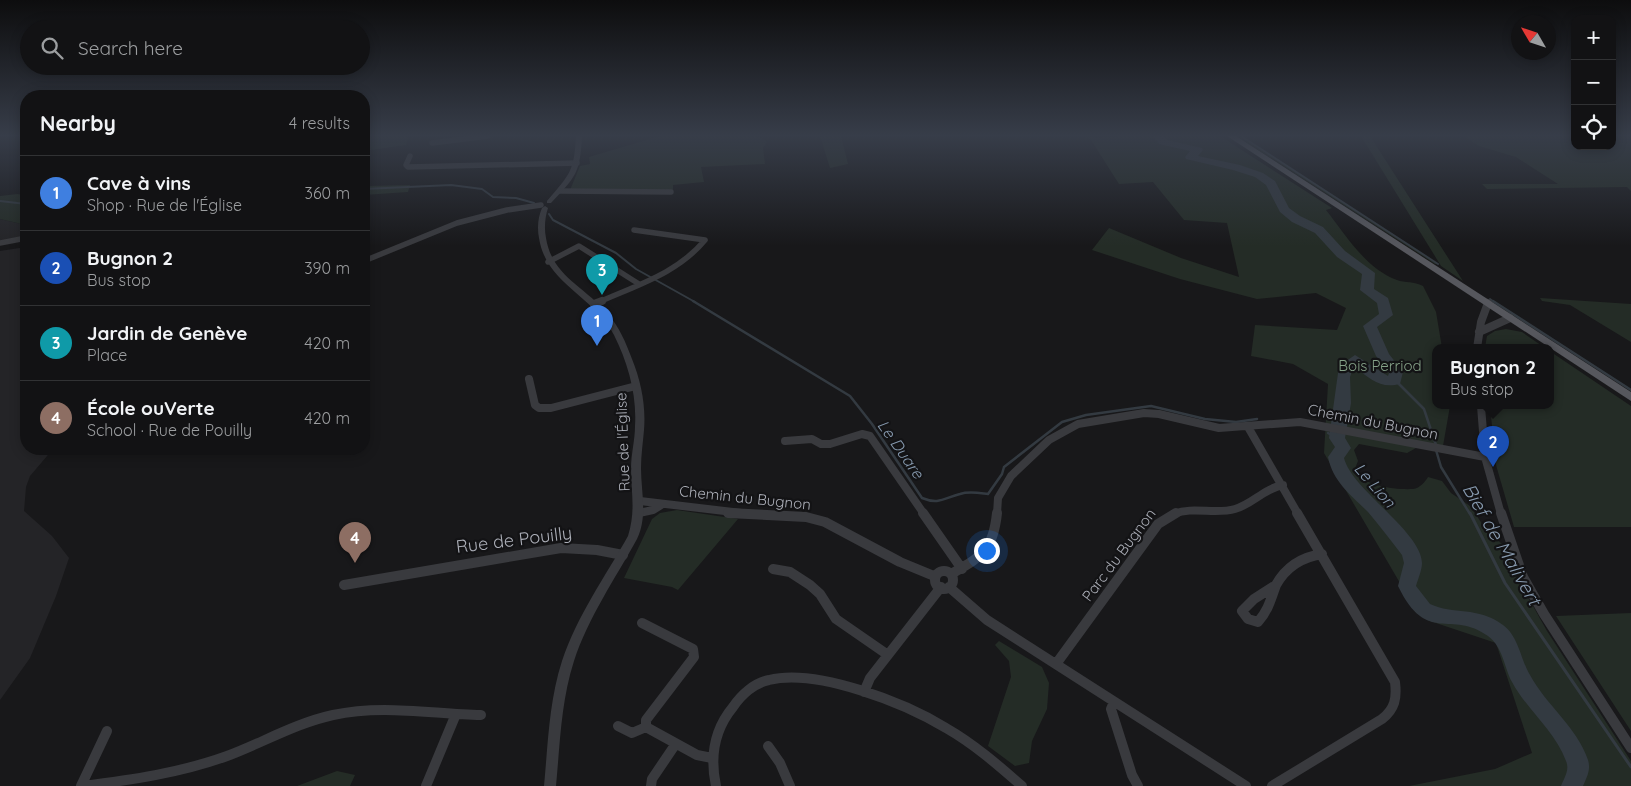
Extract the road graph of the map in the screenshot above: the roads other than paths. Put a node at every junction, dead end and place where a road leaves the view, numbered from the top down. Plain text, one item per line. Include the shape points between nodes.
1 (573, 173) edge
2 (1287, 173) edge
3 (560, 191) junction
4 (671, 192) dead end
5 (545, 205) junction
6 (634, 230) dead end
7 (20, 239) edge
8 (0, 243) edge
9 (370, 259) edge
10 (548, 262) junction
11 (639, 284) junction
12 (1488, 303) junction
13 (594, 304) junction
14 (1510, 318) junction
15 (1479, 332) junction
16 (1478, 344) edge
17 (1550, 344) edge
18 (1554, 347) edge
19 (529, 379) dead end
20 (636, 386) junction
21 (1631, 397) edge
22 (1481, 409) edge
23 (1248, 427) junction
24 (785, 441) dead end
25 (1485, 457) junction
26 (1283, 485) junction
27 (640, 501) junction
28 (661, 505) junction
29 (640, 513) junction
30 (1322, 554) junction
31 (623, 555) junction
32 (773, 569) dead end
33 (962, 569) junction
34 (951, 574) junction
35 (934, 576) junction
36 (344, 585) dead end
37 (1276, 585) dead end
38 (945, 587) junction
39 (642, 623) dead end
40 (888, 655) junction
41 (1056, 664) junction
42 (864, 692) junction
43 (1114, 702) junction
44 (456, 714) junction
45 (481, 714) dead end
46 (618, 726) dead end
47 (646, 728) junction
48 (108, 731) dead end
49 (675, 745) junction
50 (768, 746) dead end
51 (1631, 748) edge
52 (712, 758) junction
53 (82, 786) edge
54 (426, 786) edge
55 (550, 786) edge
56 (651, 786) edge
57 (716, 786) edge
58 (790, 786) edge
59 (1022, 786) edge
60 (1138, 786) edge
61 (1246, 786) edge
62 (1272, 786) edge

1 - 3 street
2 - 12 main road
3 - 4 street
3 - 5 street
5 - 9 street via 507,210 457,223
5 - 10 street via 542,228
6 - 11 street via 705,240 695,253
7 - 8 street
10 - 11 street via 579,246
10 - 13 street, Rue de l'Église
11 - 13 street
12 - 14 main road
12 - 15 street
13 - 20 street, Rue de l'Église via 617,334
14 - 15 street
14 - 17 main road
15 - 16 street
18 - 21 main road
19 - 20 street via 535,405 539,408 551,408
20 - 27 street, Rue de l'Église via 640,417 636,474
22 - 25 street
23 - 25 street, Chemin du Bugnon via 1290,422 1327,426
23 - 26 street
23 - 33 street, Chemin du Bugnon via 1219,428 1144,413 1068,428 1036,451 1007,482 998,498 990,544 984,553
24 - 33 street via 812,439 830,444 862,434 870,436
25 - 51 street via 1527,584
26 - 30 street
26 - 41 street, Parc du Bugnon via 1268,487 1235,509 1184,510 1165,517
27 - 28 street, Chemin du Bugnon
27 - 29 street, Rue de l'Église
28 - 29 street, Chemin du Bugnon
28 - 35 street, Chemin du Bugnon via 815,519
29 - 31 street, Rue de l'Église
30 - 37 street via 1304,557
30 - 62 street via 1395,682 1396,700 1394,707 1382,719
31 - 36 street, Rue de Pouilly via 561,548
31 - 55 street via 580,632 567,663
32 - 40 street via 790,572 810,584 836,619
33 - 34 street, Chemin du Bugnon
34 - 35 street, Chemin du Bugnon via 941,571
34 - 38 street via 954,582
35 - 38 street via 934,581
38 - 40 street
38 - 41 street via 987,620
39 - 47 street via 692,649 694,657 646,720
40 - 42 street via 870,678
41 - 43 street
42 - 52 street via 789,677 768,680 749,690 734,706 717,734
42 - 59 street via 937,722
43 - 60 street via 1111,709
43 - 61 street
44 - 45 street
44 - 53 street via 390,710 333,715 198,765 161,775
44 - 54 street
46 - 47 street via 632,733
47 - 49 street
48 - 53 street
49 - 52 street via 697,756
49 - 56 street via 652,779
50 - 58 street via 780,762
52 - 57 street

